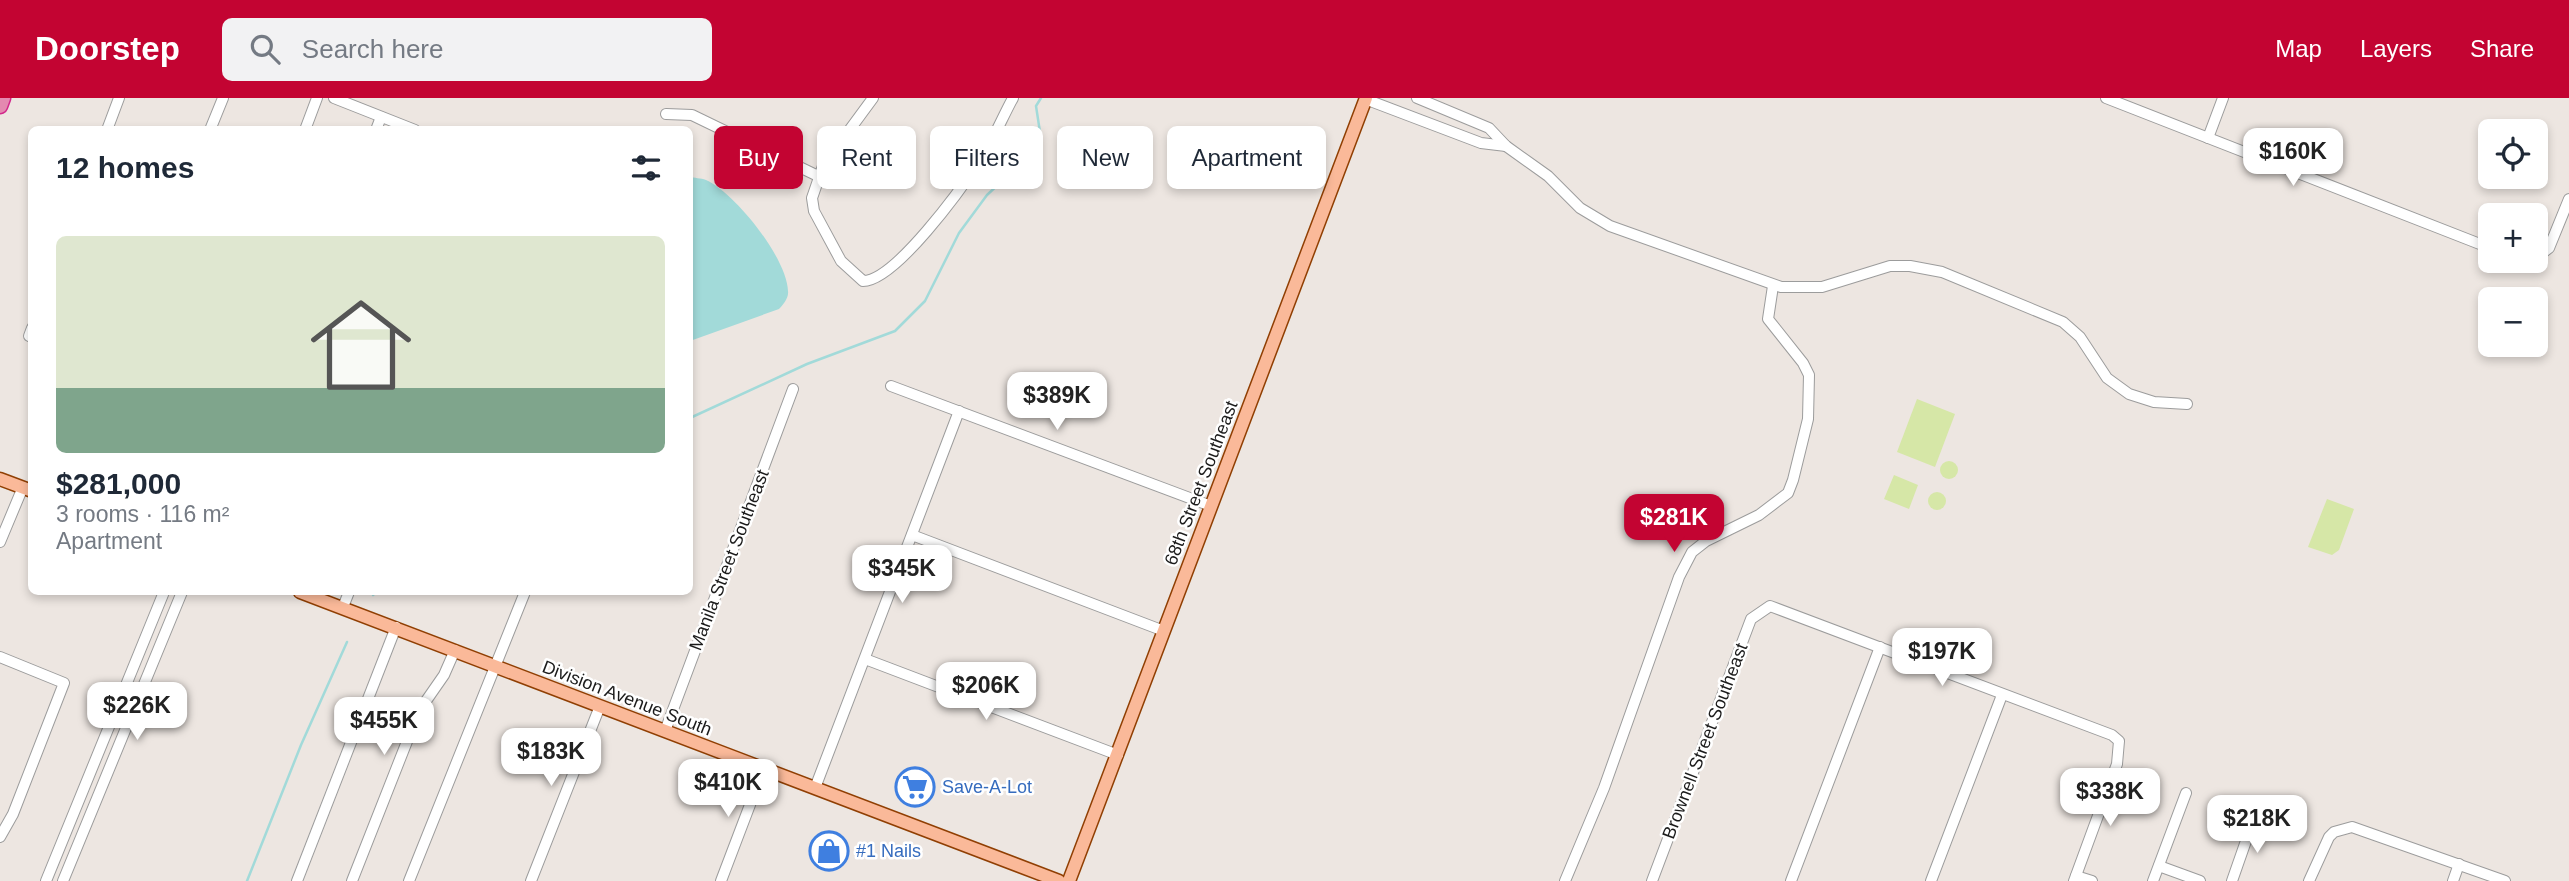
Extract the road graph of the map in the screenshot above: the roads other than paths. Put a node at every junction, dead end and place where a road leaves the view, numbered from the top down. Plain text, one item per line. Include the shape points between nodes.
1 (3, 98) edge
2 (119, 98) edge
3 (223, 98) edge
4 (317, 98) edge
5 (334, 98) edge
6 (873, 98) edge
7 (1013, 98) edge
8 (1417, 98) edge
9 (2106, 98) edge
10 (2223, 98) edge
11 (1366, 99) edge
12 (0, 106) edge
13 (666, 114) dead end
14 (381, 117) junction
15 (108, 126) edge
16 (212, 126) edge
17 (306, 126) edge
18 (378, 126) edge
19 (405, 126) edge
20 (853, 126) edge
21 (2207, 138) junction
22 (1506, 146) junction
23 (817, 176) edge
24 (817, 180) edge
25 (2569, 199) edge
26 (2478, 243) edge
27 (2548, 249) edge
28 (1773, 286) junction
29 (891, 386) dead end
30 (793, 389) dead end
31 (2187, 404) dead end
32 (959, 411) junction
33 (0, 480) edge
34 (27, 489) edge
35 (1211, 506) junction
36 (912, 535) junction
37 (0, 542) edge
38 (163, 595) edge
39 (181, 595) edge
40 (348, 595) edge
41 (524, 595) edge
42 (332, 597) edge
43 (343, 607) junction
44 (396, 627) junction
45 (1164, 631) junction
46 (1880, 647) junction
47 (454, 650) junction
48 (0, 657) edge
49 (864, 659) junction
50 (495, 666) junction
51 (2002, 695) junction
52 (600, 706) junction
53 (665, 731) junction
54 (1118, 755) junction
55 (764, 768) junction
56 (815, 788) junction
57 (2186, 793) dead end
58 (2254, 818) dead end
59 (0, 836) edge
60 (2459, 864) junction
61 (2158, 866) junction
62 (2075, 878) edge
63 (46, 881) edge
64 (63, 881) edge
65 (297, 881) edge
66 (352, 881) edge
67 (409, 881) edge
68 (531, 881) edge
69 (721, 881) edge
70 (1059, 881) edge
71 (1069, 881) edge
72 (1565, 881) edge
73 (1652, 881) edge
74 (1791, 881) edge
75 (1931, 881) edge
76 (2092, 881) edge
77 (2152, 881) edge
78 (2200, 881) edge
79 (2232, 881) edge
80 (2309, 881) edge
81 (2453, 881) edge
82 (2505, 881) edge

1 - 12 highway
2 - 15 street
3 - 16 street
4 - 17 street
5 - 14 street
6 - 20 street
7 - 24 street via 962,185 902,261 880,278 863,281 841,261 812,198
8 - 22 street via 1478,122
9 - 21 street
10 - 21 street
11 - 22 street via 1481,143
11 - 35 main road, 68th Street Southeast
13 - 23 street via 692,115
14 - 18 street
14 - 19 street
21 - 26 street
22 - 28 street via 1534,163 1595,219
25 - 27 street
28 - 31 street via 1822,287 1889,266 1932,270 2063,322 2080,337 2107,378 2129,394 2154,402
28 - 72 street via 1768,319 1809,375 1808,419 1793,480 1788,493 1759,515 1692,552
29 - 32 street
30 - 53 street, Manila Street Southeast
32 - 35 street
32 - 36 street
33 - 34 main road
34 - 37 street
35 - 45 main road, 68th Street Southeast
36 - 45 street
36 - 49 street
38 - 63 street
39 - 64 street
40 - 43 street
41 - 50 street
42 - 43 main road, Division Avenue South
43 - 44 main road, Division Avenue South
44 - 47 main road, Division Avenue South
44 - 65 street
45 - 54 main road, 68th Street Southeast
46 - 51 street
46 - 73 street, Brownell Street Southeast via 1780,608 1766,607 1751,619
46 - 74 street
47 - 50 main road, Division Avenue South
47 - 66 street via 444,675 419,711
48 - 59 street via 64,682 13,814
49 - 54 street
49 - 56 street
50 - 52 main road, Division Avenue South
50 - 67 street
51 - 62 street via 2119,741 2117,765
51 - 75 street
52 - 53 main road, Division Avenue South
52 - 68 street
53 - 55 main road, Division Avenue South
54 - 71 main road, 68th Street Southeast
55 - 56 main road, Division Avenue South
55 - 69 street
56 - 70 main road, Division Avenue South
57 - 61 street
58 - 79 street
60 - 80 street via 2352,827 2334,832 2326,842
60 - 81 street
60 - 82 street
61 - 77 street
61 - 78 street
62 - 76 street

